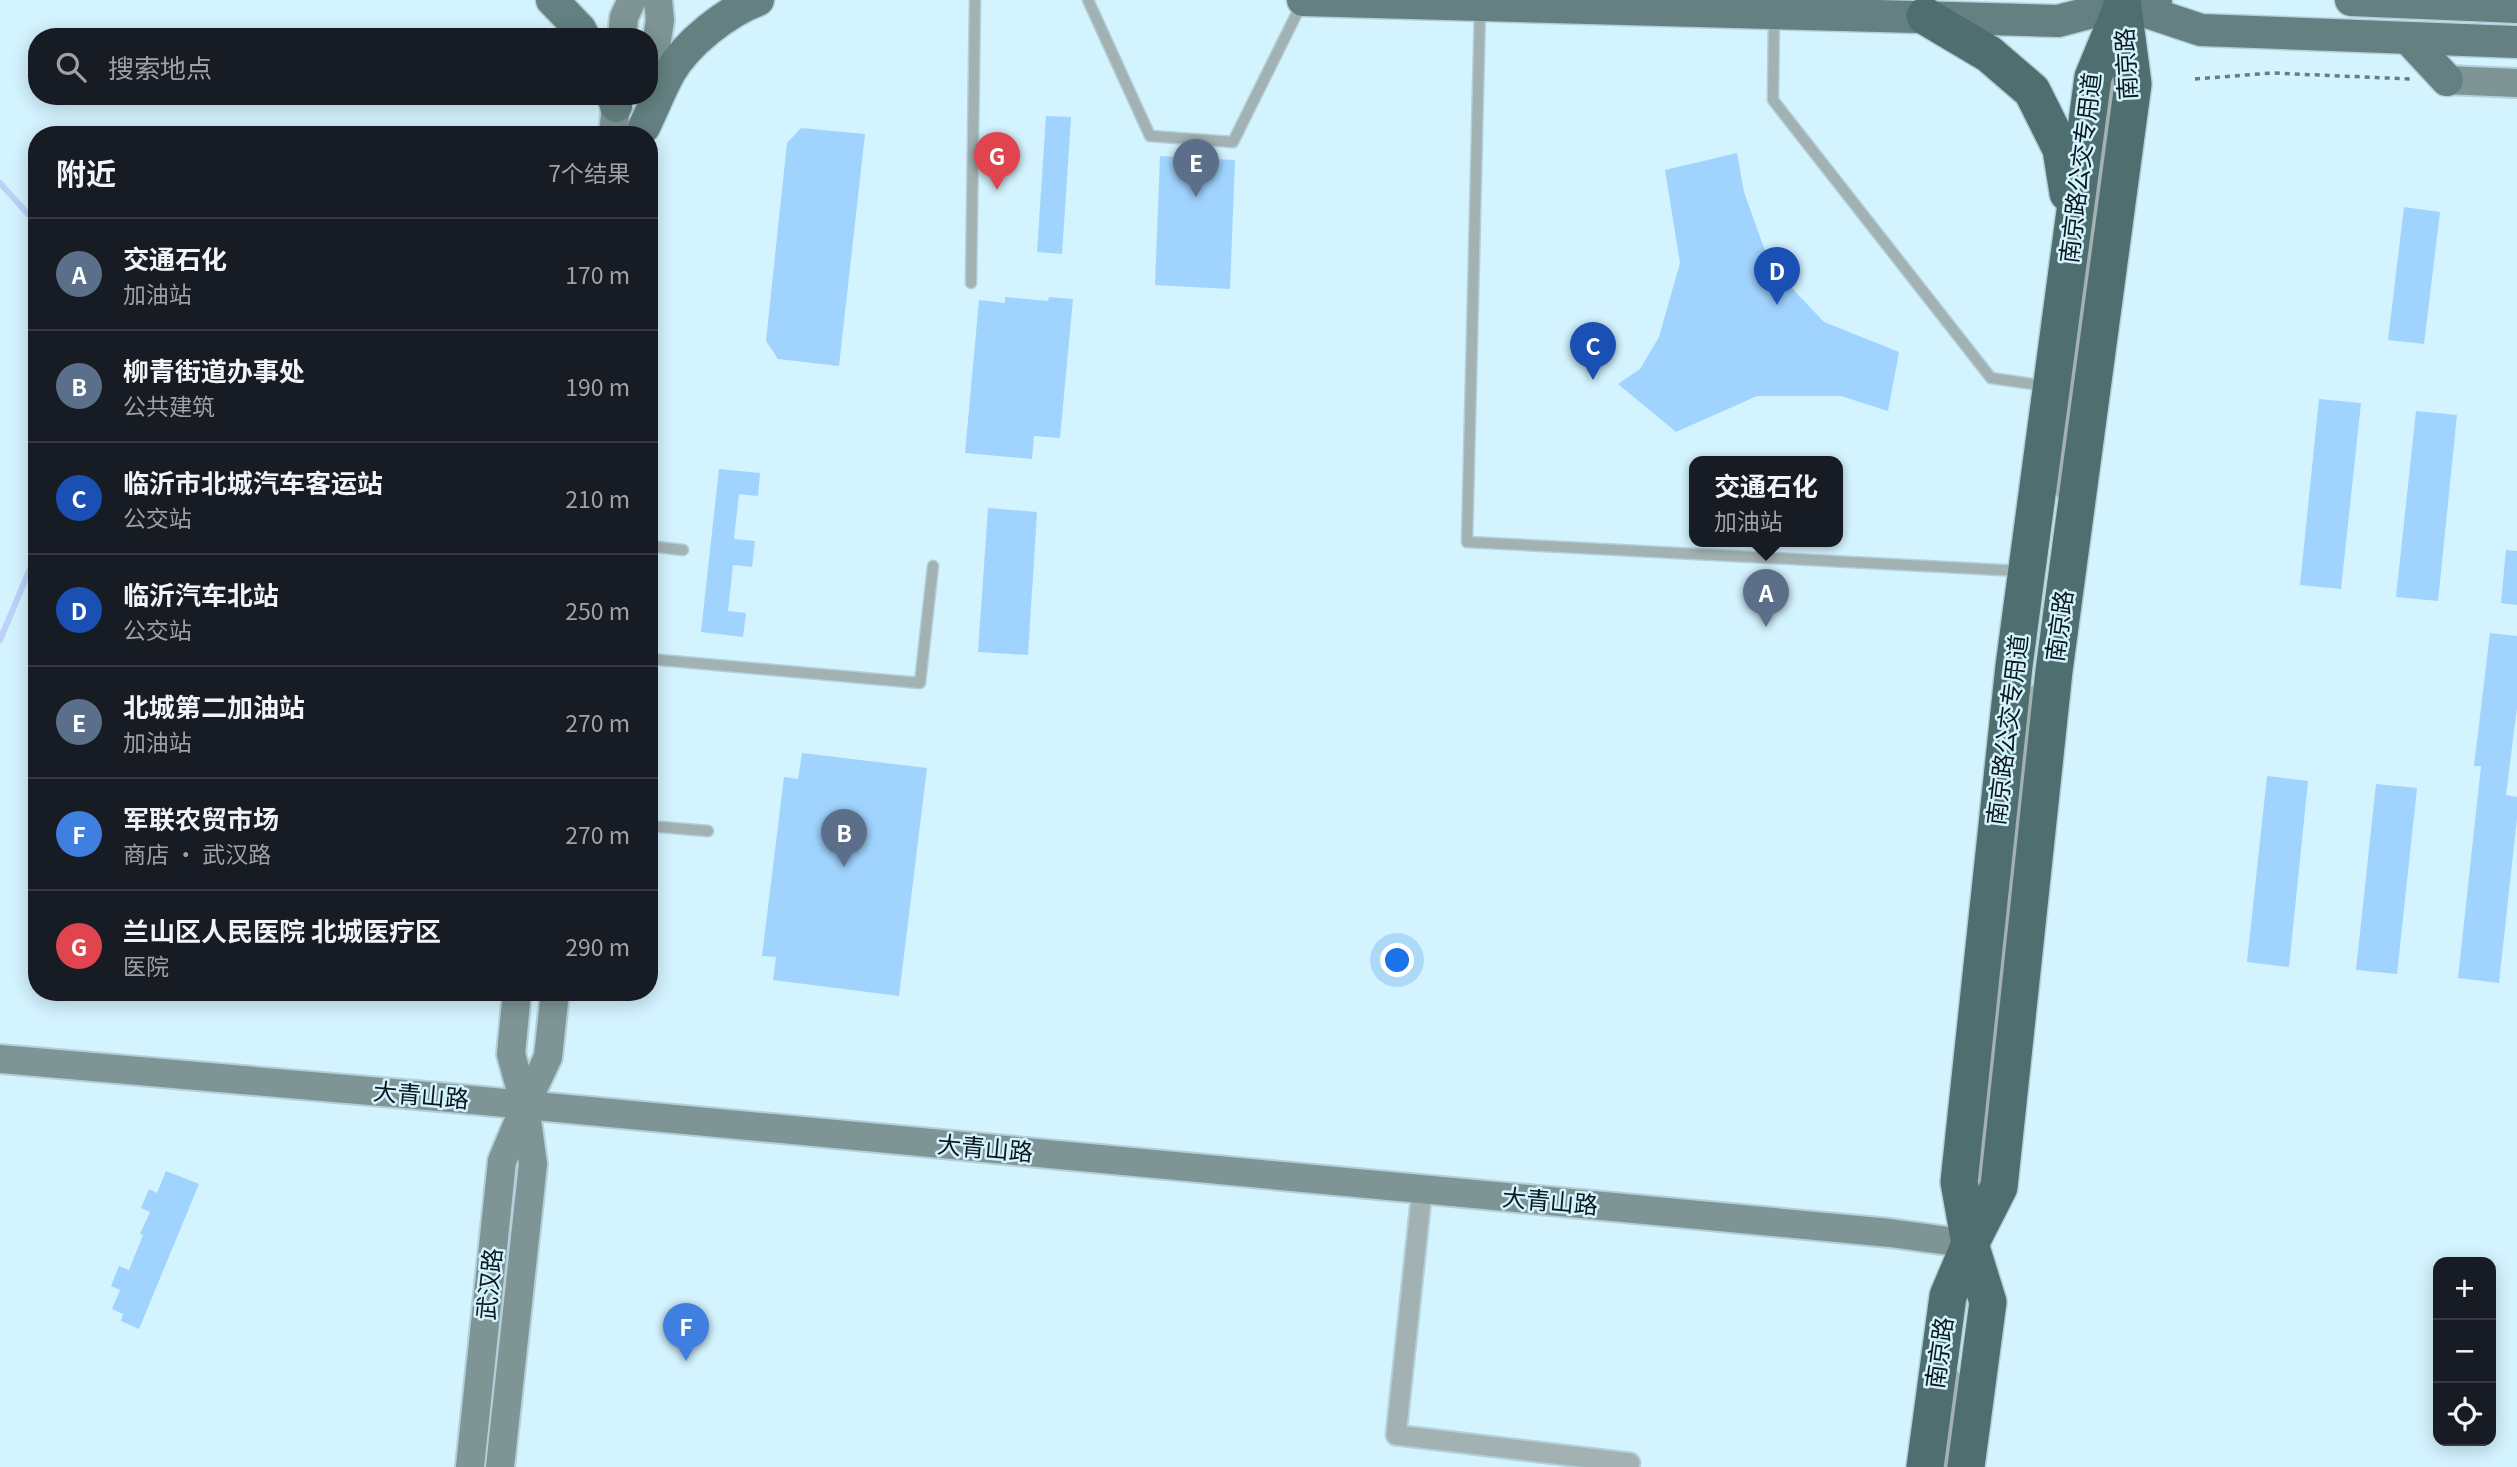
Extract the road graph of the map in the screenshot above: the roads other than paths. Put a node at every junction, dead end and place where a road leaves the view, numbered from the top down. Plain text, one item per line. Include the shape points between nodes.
1 (552, 0) edge
2 (632, 0) edge
3 (658, 0) edge
4 (758, 0) edge
5 (975, 0) edge
6 (1087, 0) edge
7 (1304, 0) edge
8 (2351, 0) edge
9 (2126, 1) edge
10 (2503, 4) edge
11 (1480, 5) junction
12 (1774, 12) junction
13 (1925, 16) junction
14 (579, 28) edge
15 (623, 28) edge
16 (658, 33) edge
17 (2408, 38) junction
18 (2118, 42) dead end
19 (2517, 42) edge
20 (2116, 55) dead end
21 (2447, 80) joint
22 (2517, 83) edge
23 (658, 92) edge
24 (2074, 223) junction
25 (971, 283) dead end
26 (2052, 387) junction
27 (2058, 501) dead end
28 (658, 547) edge
29 (683, 550) dead end
30 (933, 566) dead end
31 (2026, 571) junction
32 (658, 660) edge
33 (2034, 686) dead end
34 (658, 827) edge
35 (708, 831) dead end
36 (516, 1001) edge
37 (554, 1001) edge
38 (0, 1059) edge
39 (525, 1106) junction
40 (1422, 1190) junction
41 (1970, 1244) junction
42 (1966, 1285) dead end
43 (1957, 1363) dead end
44 (1630, 1463) dead end
45 (470, 1467) edge
46 (500, 1467) edge
47 (1925, 1467) edge
48 (1945, 1467) edge
49 (1966, 1467) edge

1 - 14 main road
2 - 15 street
3 - 16 street
4 - 23 main road via 703,34
5 - 25 lane
6 - 7 lane via 1150,136 1233,142
7 - 11 main road
8 - 10 main road
9 - 13 main road via 2058,20
9 - 17 main road via 2201,30
9 - 18 lane, 南京路公交专用道
9 - 24 highway, 南京路 via 2093,77
9 - 41 highway, 南京路 via 2133,84 2054,671 1999,1187
11 - 12 main road
11 - 31 lane via 1466,542
12 - 13 main road
12 - 26 lane via 1773,100 1991,378
13 - 24 highway via 1989,54 2032,91 2060,149
17 - 19 main road
17 - 21 main road
20 - 27 lane, 南京路公交专用道
21 - 22 street
24 - 26 highway, 南京路
26 - 31 highway, 南京路
28 - 29 lane
30 - 32 lane via 920,683
31 - 41 highway, 南京路 via 1959,1182
33 - 41 lane, 南京路公交专用道
34 - 35 lane
36 - 39 street, 武汉路 via 511,1054
37 - 39 street, 武汉路 via 548,1057
38 - 39 street, 大青山路
39 - 40 street, 大青山路
39 - 45 street, 武汉路 via 502,1161
39 - 46 street, 武汉路 via 533,1164
40 - 41 street, 大青山路
40 - 44 street via 1396,1435
41 - 42 lane, 南京路公交专用道
41 - 47 highway, 南京路 via 1948,1296
41 - 49 highway, 南京路 via 1988,1302
43 - 48 lane

